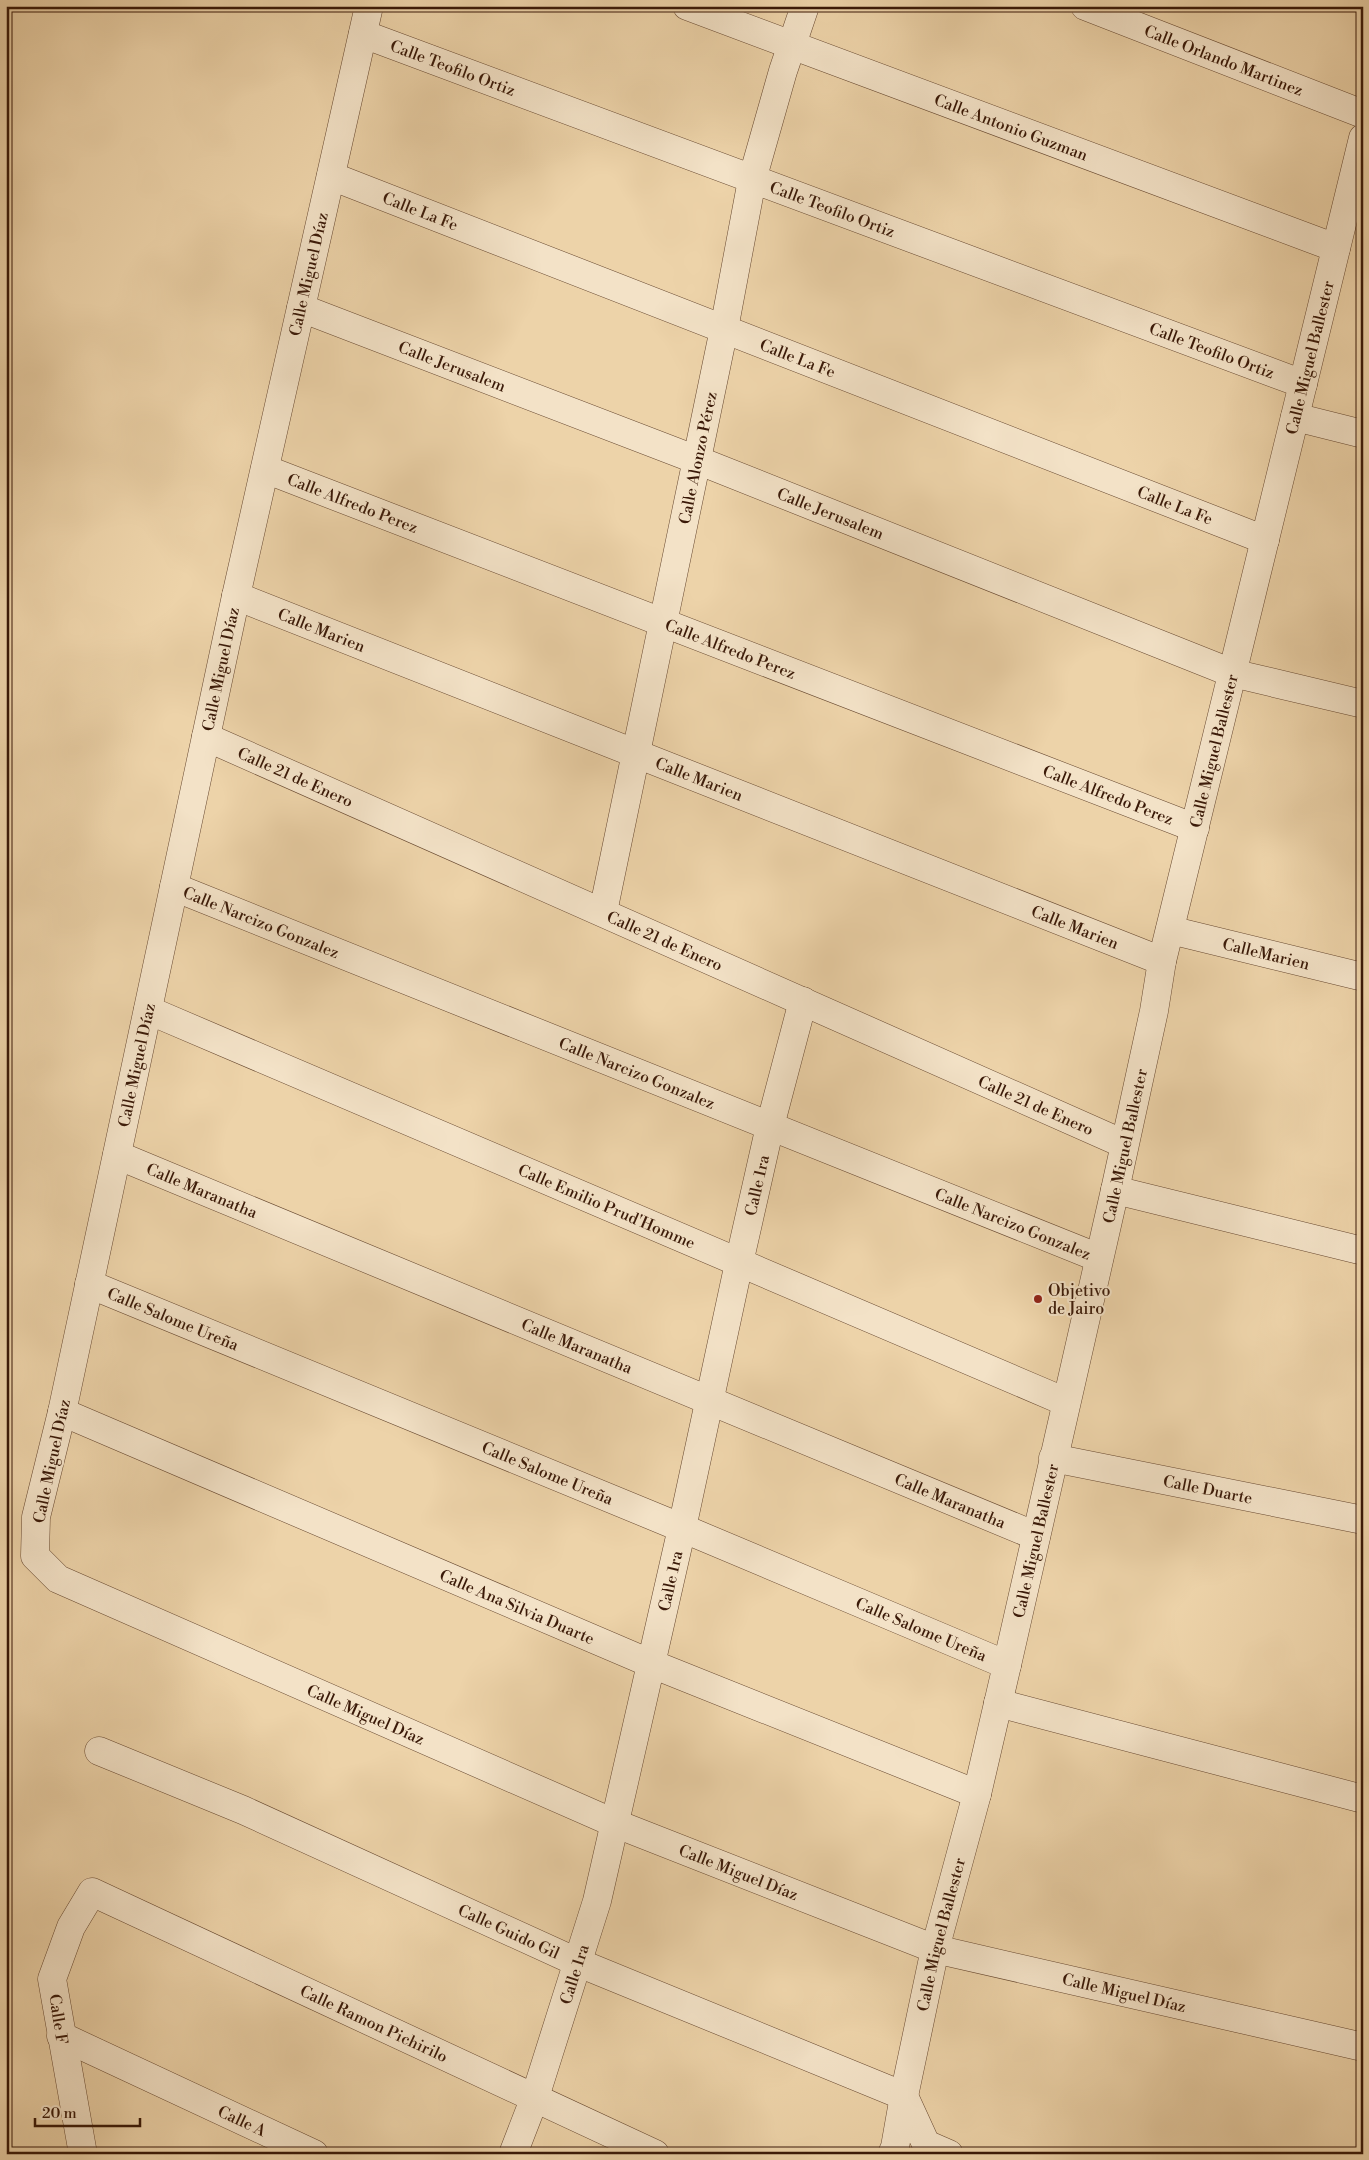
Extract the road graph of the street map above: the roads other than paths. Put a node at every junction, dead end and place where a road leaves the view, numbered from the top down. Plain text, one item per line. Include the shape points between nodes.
1 (369, 6) edge
2 (687, 6) edge
3 (805, 6) edge
4 (1085, 6) edge
5 (363, 34) junction
6 (791, 45) junction
7 (1363, 114) edge
8 (1363, 138) edge
9 (1359, 174) edge
10 (331, 176) junction
11 (752, 180) junction
12 (1336, 248) junction
13 (301, 308) junction
14 (724, 329) junction
15 (1303, 384) junction
16 (1295, 417) junction
17 (1363, 434) edge
18 (697, 460) junction
19 (265, 469) junction
20 (1265, 540) junction
21 (236, 596) junction
22 (663, 623) junction
23 (1232, 673) junction
24 (1363, 704) edge
25 (206, 737) junction
26 (635, 754) junction
27 (1195, 828) junction
28 (174, 887) junction
29 (603, 912) junction
30 (1170, 930) junction
31 (1162, 961) junction
32 (1363, 977) edge
33 (804, 1001) junction
34 (148, 1010) junction
35 (770, 1126) junction
36 (1124, 1144) junction
37 (116, 1155) junction
38 (1115, 1190) junction
39 (1363, 1251) edge
40 (1099, 1258) junction
41 (739, 1263) junction
42 (89, 1284) junction
43 (708, 1400) junction
44 (1066, 1402) junction
45 (62, 1412) junction
46 (1053, 1458) junction
47 (1363, 1520) edge
48 (682, 1528) junction
49 (1036, 1536) junction
50 (652, 1664) junction
51 (1007, 1665) junction
52 (998, 1703) junction
53 (99, 1751) dead end
54 (977, 1794) junction
55 (1363, 1799) edge
56 (614, 1823) junction
57 (92, 1892) joint
58 (935, 1949) junction
59 (579, 1963) junction
60 (61, 2036) junction
61 (1363, 2047) edge
62 (904, 2096) junction
63 (535, 2097) junction
64 (83, 2154) edge
65 (314, 2154) edge
66 (513, 2154) edge
67 (655, 2154) edge
68 (892, 2154) edge
69 (949, 2154) edge

1 - 5 street, Calle Miguel Díaz
2 - 6 street, Calle Antonio Guzman
3 - 6 street, Calle Alonzo Pérez
4 - 7 street, Calle Orlando Martinez
5 - 10 street, Calle Miguel Díaz
5 - 11 street, Calle Teofilo Ortiz
6 - 11 street, Calle Alonzo Pérez
6 - 12 street, Calle Antonio Guzman
8 - 9 street, Calle Miguel Ballester
9 - 12 street, Calle Miguel Ballester
10 - 13 street, Calle Miguel Díaz
10 - 14 street, Calle La Fe
11 - 14 street, Calle Alonzo Pérez
11 - 15 street, Calle Teofilo Ortiz
12 - 15 street, Calle Miguel Ballester
13 - 18 street, Calle Jerusalem
13 - 19 street, Calle Miguel Díaz
14 - 18 street, Calle Alonzo Pérez
14 - 20 street, Calle La Fe
15 - 16 street, Calle Miguel Ballester
16 - 17 street
16 - 20 street, Calle Miguel Ballester
18 - 22 street, Calle Alonzo Pérez
18 - 23 street, Calle Jerusalem
19 - 21 street, Calle Miguel Díaz
19 - 22 street, Calle Alfredo Perez
20 - 23 street, Calle Miguel Ballester
21 - 25 street, Calle Miguel Díaz
21 - 26 street, Calle Marien
22 - 26 street, Calle Alonzo Pérez
22 - 27 street, Calle Alfredo Perez
23 - 24 street, Calle Jerusalem
23 - 27 street, Calle Miguel Ballester
25 - 28 street, Calle Miguel Díaz
25 - 29 street, Calle 21 de Enero
26 - 29 street, Calle Alonzo Pérez
26 - 31 street, Calle Marien
27 - 30 street, Calle Miguel Ballester
28 - 34 street, Calle Miguel Díaz
28 - 35 street, Calle Narcizo Gonzalez
29 - 33 street, Calle 21 de Enero
30 - 31 street, Calle Miguel Ballester
30 - 32 street, CalleMarien
31 - 36 street, Calle Miguel Ballester
33 - 35 street, Calle 1ra
33 - 36 street, Calle 21 de Enero
34 - 37 street, Calle Miguel Díaz
34 - 41 street, Calle Emilio Prud'Homme
35 - 40 street, Calle Narcizo Gonzalez
35 - 41 street, Calle 1ra
36 - 38 street, Calle Miguel Ballester
37 - 42 street, Calle Miguel Díaz
37 - 43 street, Calle Maranatha
38 - 39 street
38 - 40 street, Calle Miguel Ballester
40 - 44 street, Calle Miguel Ballester
41 - 43 street, Calle 1ra
41 - 44 street, Calle Emilio Prud'Homme
42 - 45 street, Calle Miguel Díaz
42 - 48 street, Calle Salome Ureña
43 - 48 street, Calle 1ra
43 - 49 street, Calle Maranatha
44 - 46 street, Calle Miguel Ballester
45 - 50 street, Calle Ana Silvia Duarte
45 - 56 street, Calle Miguel Díaz via 36,1517 35,1556 58,1579
46 - 47 street, Calle Duarte
46 - 49 street, Calle Miguel Ballester
48 - 50 street, Calle 1ra
48 - 51 street, Calle Salome Ureña
49 - 51 street, Calle Miguel Ballester
50 - 54 street, Calle Ana Silvia Duarte
50 - 56 street, Calle 1ra
51 - 52 street, Calle Miguel Ballester
52 - 54 street, Calle Miguel Ballester
52 - 55 street
53 - 59 street, Calle Guido Gil via 244,1810
54 - 58 street, Calle Miguel Ballester
56 - 58 street, Calle Miguel Díaz
56 - 59 street, Calle 1ra
57 - 60 street, Calle F via 71,1927 52,1979
57 - 63 street, Calle Ramon Pichirilo
58 - 61 street, Calle Miguel Díaz
58 - 62 street, Calle Miguel Ballester
59 - 62 street, Calle Guido Gil
59 - 63 street, Calle 1ra
60 - 64 street, Calle F
60 - 65 street, Calle A
62 - 68 street, Calle Miguel Ballester
62 - 69 street via 926,2144
63 - 66 street, Calle 1ra
63 - 67 street, Calle Ramon Pichirilo

